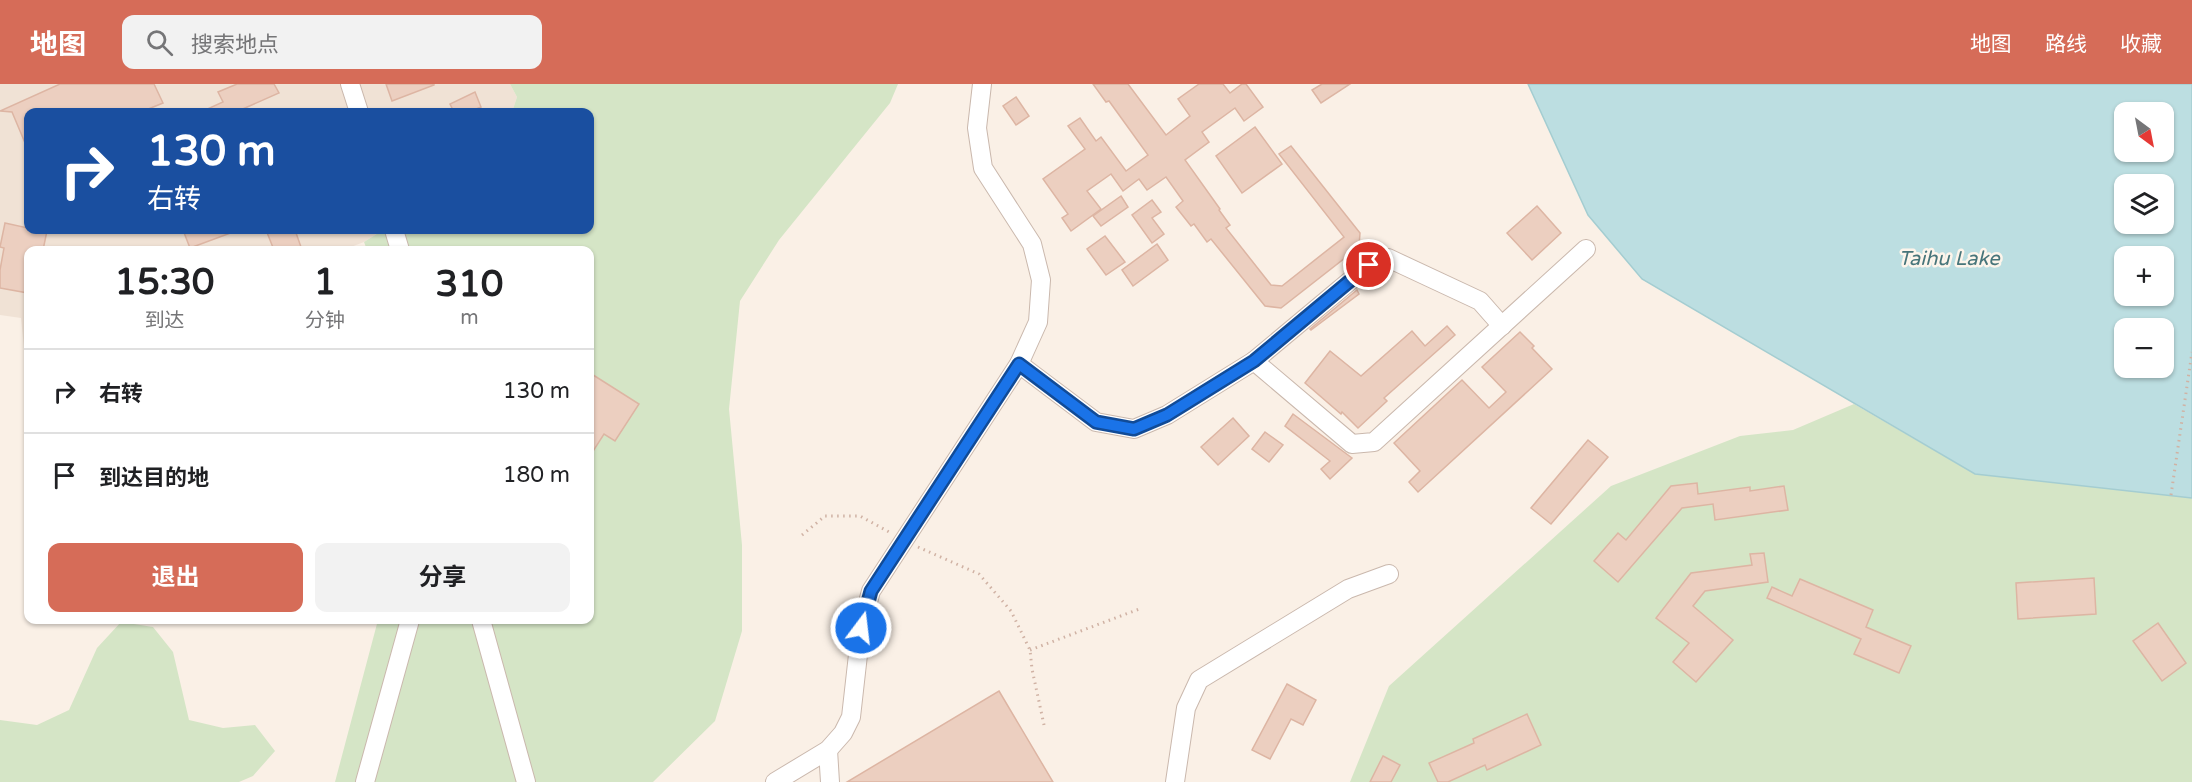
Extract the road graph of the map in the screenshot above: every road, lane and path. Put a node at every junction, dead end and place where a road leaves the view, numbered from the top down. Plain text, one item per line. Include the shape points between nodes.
1 (350, 84) edge
2 (982, 84) edge
3 (358, 108) edge
4 (1586, 249) dead end
5 (1502, 326) junction
6 (2192, 352) edge
7 (1254, 361) junction
8 (1019, 364) junction
9 (2171, 495) dead end
10 (802, 535) dead end
11 (904, 540) junction
12 (1389, 574) dead end
13 (1142, 608) dead end
14 (409, 624) edge
15 (482, 624) edge
16 (1030, 650) junction
17 (1044, 725) dead end
18 (828, 750) junction
19 (365, 782) edge
20 (526, 782) edge
21 (776, 782) edge
22 (830, 782) edge
23 (1175, 782) edge

1 - 3 street
2 - 8 street via 976,128 982,168 1032,244 1041,280 1038,322
4 - 5 street
5 - 7 street via 1480,301 1388,258 1369,265
5 - 7 street via 1374,442 1352,444
6 - 9 path
7 - 8 street via 1167,415 1134,429 1096,422
8 - 11 street
10 - 11 path via 825,516 860,516
11 - 16 path via 978,574 1011,611
11 - 18 street via 871,591 861,628 851,717
12 - 23 street via 1348,588 1199,680 1186,708
13 - 16 path
14 - 19 street
15 - 20 street
16 - 17 path
18 - 21 street
18 - 22 street

